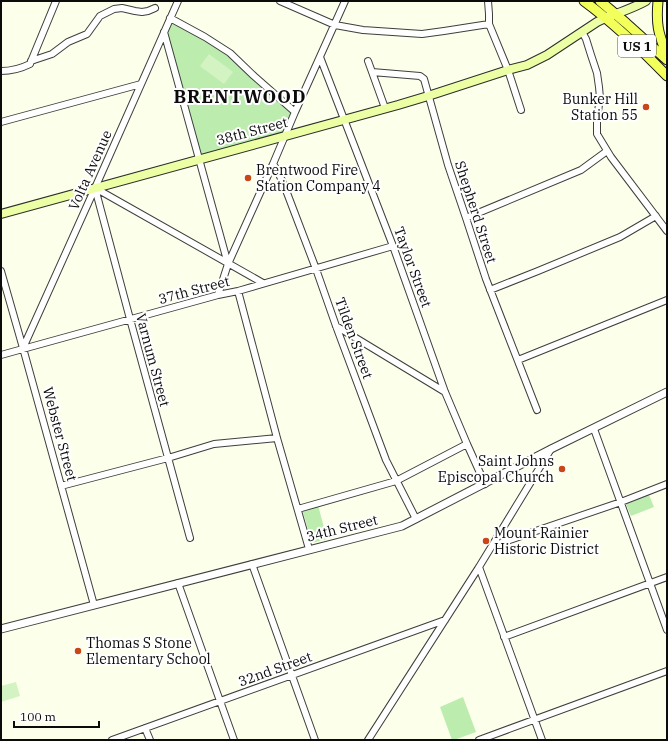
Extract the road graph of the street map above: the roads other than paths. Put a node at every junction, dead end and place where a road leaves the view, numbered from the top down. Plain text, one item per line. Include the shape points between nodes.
1 (56, 1) edge
2 (178, 1) edge
3 (280, 1) edge
4 (345, 1) edge
5 (488, 1) edge
6 (584, 1) edge
7 (600, 1) edge
8 (646, 1) edge
9 (652, 1) edge
10 (658, 1) edge
11 (155, 8) dead end
12 (616, 14) junction
13 (170, 18) junction
14 (605, 18) junction
15 (489, 24) junction
16 (335, 25) junction
17 (164, 32) junction
18 (582, 32) junction
19 (667, 55) edge
20 (320, 57) junction
21 (667, 60) edge
22 (368, 61) dead end
23 (30, 62) junction
24 (508, 70) junction
25 (1, 71) edge
26 (372, 72) junction
27 (667, 76) edge
28 (141, 84) junction
29 (428, 96) junction
30 (385, 108) junction
31 (521, 110) dead end
32 (295, 112) junction
33 (344, 119) junction
34 (1, 122) edge
35 (284, 136) junction
36 (607, 151) junction
37 (200, 159) junction
38 (273, 164) junction
39 (96, 188) junction
40 (1, 214) edge
41 (656, 216) junction
42 (466, 218) junction
43 (667, 231) edge
44 (393, 246) junction
45 (228, 264) junction
46 (316, 269) junction
47 (1, 271) edge
48 (263, 283) junction
49 (490, 290) junction
50 (238, 291) junction
51 (218, 295) junction
52 (667, 300) edge
53 (130, 319) junction
54 (336, 326) junction
55 (23, 348) junction
56 (1, 355) edge
57 (518, 360) junction
58 (445, 392) junction
59 (667, 392) edge
60 (538, 410) dead end
61 (594, 428) junction
62 (277, 438) junction
63 (467, 444) junction
64 (551, 450) junction
65 (168, 458) junction
66 (396, 481) junction
67 (485, 484) junction
68 (667, 484) edge
69 (61, 486) junction
70 (621, 502) junction
71 (298, 509) junction
72 (416, 519) junction
73 (190, 538) dead end
74 (492, 546) junction
75 (309, 549) junction
76 (252, 564) junction
77 (479, 567) junction
78 (667, 577) edge
79 (178, 583) junction
80 (650, 583) junction
81 (94, 605) junction
82 (445, 620) junction
83 (1, 629) edge
84 (667, 630) edge
85 (504, 636) junction
86 (667, 671) edge
87 (292, 675) junction
88 (220, 701) junction
89 (535, 720) junction
90 (145, 728) junction
91 (112, 740) edge
92 (150, 740) edge
93 (234, 740) edge
94 (315, 740) edge
95 (368, 740) edge
96 (479, 740) edge
97 (542, 740) edge

1 - 23 street
2 - 13 street, Volta Avenue
3 - 16 street
4 - 16 street
5 - 15 street
6 - 14 main road, US 1
7 - 12 main road, US 1
8 - 12 main road, 38th Street
9 - 12 main road, 38th Street via 647,6 627,14
10 - 19 main road via 658,27
11 - 23 street via 142,12 114,9 100,16 87,34 68,42 52,54
12 - 14 main road, 38th Street
12 - 21 main road, US 1
13 - 17 street, Volta Avenue
13 - 32 street via 230,53
14 - 18 main road, 38th Street
14 - 27 main road, US 1
15 - 16 street via 422,34 363,30
15 - 24 street
16 - 20 street
17 - 28 street, Volta Avenue
17 - 37 street
18 - 24 main road, 38th Street via 547,55 527,65
18 - 36 street via 599,87 597,134
20 - 32 street
20 - 33 street, Taylor Street
22 - 26 street
23 - 25 street via 20,69
24 - 29 main road, 38th Street
24 - 31 street
26 - 29 street, Shepherd Street via 420,76 424,79
26 - 30 street
28 - 34 street
28 - 39 street, Volta Avenue
29 - 30 main road, 38th Street
29 - 42 street, Shepherd Street
30 - 33 main road, 38th Street
32 - 35 street
33 - 35 main road, 38th Street
33 - 44 street, Taylor Street
35 - 37 main road, 38th Street
35 - 38 street
36 - 41 street
36 - 42 street via 581,170
37 - 39 main road, 38th Street
37 - 45 street
38 - 45 street
38 - 46 street, Tilden Street via 284,185
39 - 40 main road, 38th Street
39 - 45 street
39 - 53 street, Varnum Street
39 - 55 street, Volta Avenue
41 - 43 street
41 - 49 street via 620,237
42 - 49 street, Shepherd Street
44 - 46 street, 37th Street
44 - 58 street, Taylor Street
45 - 48 street
45 - 51 street
46 - 48 street, 37th Street
46 - 54 street, Tilden Street
47 - 55 street, Webster Street
48 - 50 street, 37th Street
49 - 57 street, Shepherd Street
50 - 51 street, 37th Street
50 - 62 street
51 - 53 street, 37th Street
52 - 57 street
53 - 55 street, 37th Street
53 - 65 street, Varnum Street
54 - 58 street
54 - 66 street, Tilden Street
55 - 56 street, 37th Street
55 - 69 street, Webster Street
57 - 60 street, Shepherd Street
58 - 63 street, Taylor Street
59 - 61 street, 34th Street
61 - 64 street, 34th Street
61 - 70 street
62 - 65 street via 214,444
62 - 71 street
63 - 66 street
63 - 67 street, Taylor Street
64 - 67 street, 34th Street
64 - 74 street
65 - 69 street
65 - 73 street, Varnum Street
66 - 71 street
66 - 72 street, Tilden Street
67 - 72 street, 34th Street
68 - 70 street
69 - 81 street, Webster Street
70 - 74 street
70 - 80 street
71 - 75 street
72 - 75 street, 34th Street via 402,526
74 - 77 street
75 - 76 street, 34th Street
76 - 79 street, 34th Street
76 - 87 street
77 - 82 street
77 - 85 street
78 - 80 street
79 - 81 street, 34th Street
79 - 88 street
80 - 84 street
80 - 85 street
81 - 83 street, 34th Street
82 - 87 street, 32nd Street
82 - 95 street
85 - 89 street
86 - 89 street
87 - 88 street, 32nd Street
87 - 94 street
88 - 90 street, 32nd Street
88 - 93 street
89 - 96 street
89 - 97 street
90 - 91 street, 32nd Street
90 - 92 street

